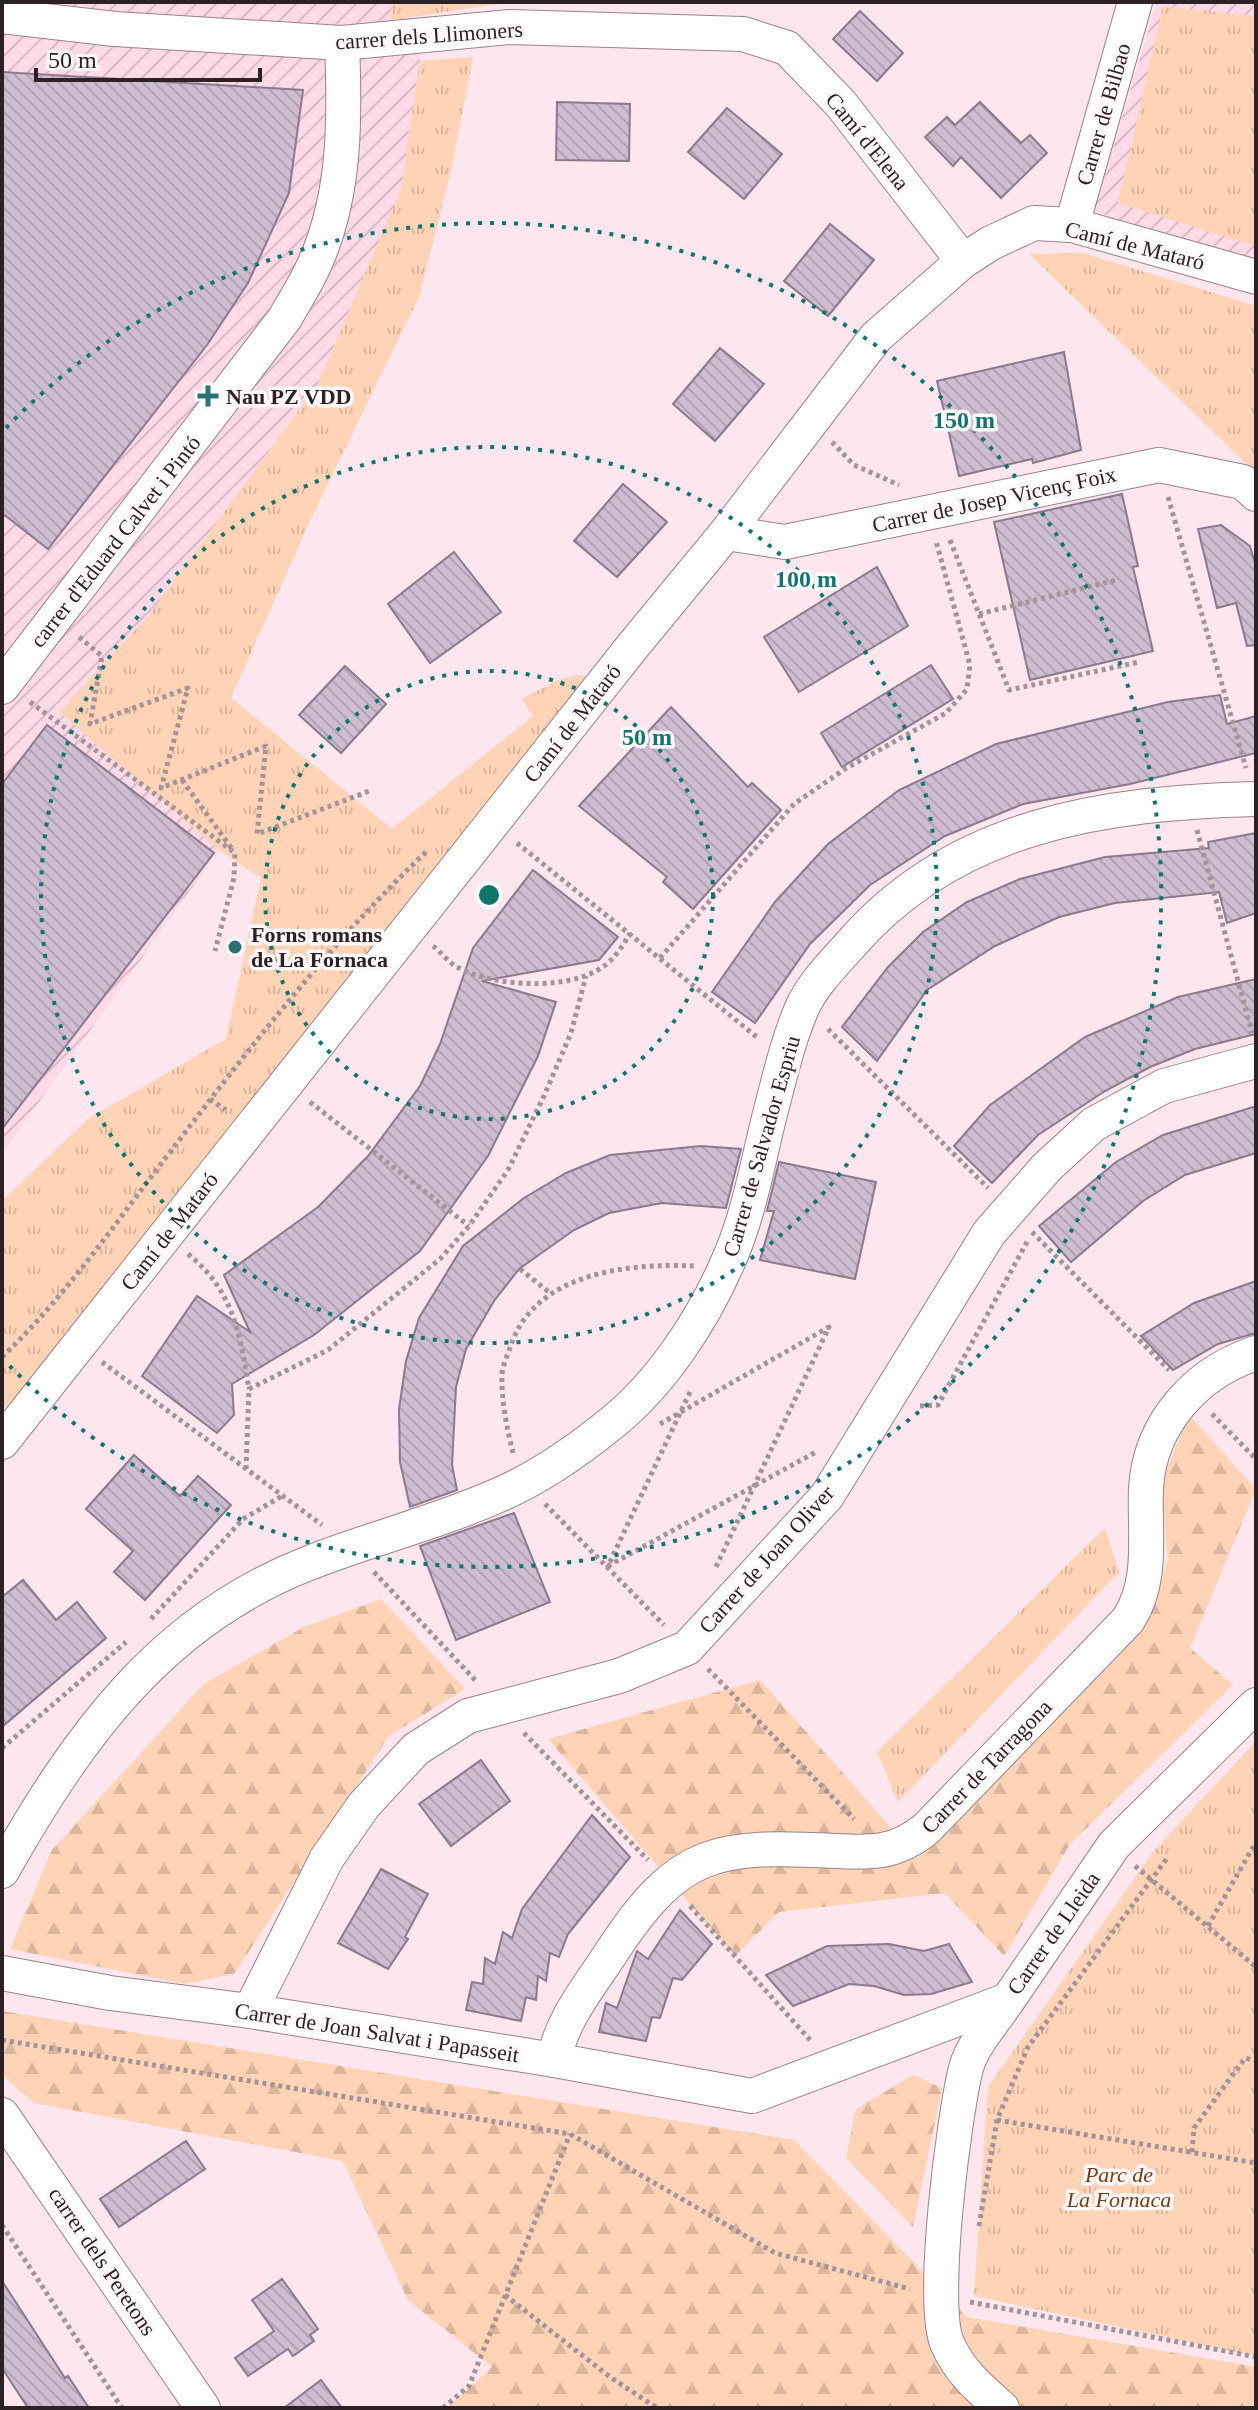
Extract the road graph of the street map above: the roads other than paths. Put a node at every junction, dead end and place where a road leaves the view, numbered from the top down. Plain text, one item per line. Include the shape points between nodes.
1 (1135, 2) edge
2 (2, 16) edge
3 (760, 39) joint
4 (342, 43) junction
5 (1072, 225) junction
6 (963, 261) junction
7 (1256, 277) edge
8 (1256, 494) edge
9 (726, 533) junction
10 (3, 685) edge
11 (1252, 788) edge
12 (1254, 1048) edge
13 (1256, 1353) edge
14 (2, 1442) edge
15 (1256, 1705) edge
16 (2, 1871) edge
17 (2, 1973) edge
18 (1008, 2000) junction
19 (250, 2011) junction
20 (554, 2060) junction
21 (752, 2096) joint
22 (2, 2115) edge
23 (203, 2408) edge
24 (1002, 2408) edge

1 - 5 street, Carrer de Bilbao
2 - 4 street, carrer dels Llimoners via 115,29
3 - 4 street, carrer dels Llimoners via 743,34 510,27
3 - 6 street, Camí d'Elena via 787,48 841,104
4 - 10 street, carrer d'Eduard Calvet i Pintó via 345,109 338,191 316,262 285,318
5 - 6 street, Camí de Mataró via 1034,223
5 - 7 street, Camí de Mataró
6 - 9 street, Camí de Mataró via 876,337
8 - 9 street, Carrer de Josep Vicenç Foix via 1243,482 1159,465 925,504 785,542
9 - 14 street, Camí de Mataró
11 - 16 street, Carrer de Salvador Espriu via 1066,817 1017,834 915,886 869,924 803,1005 728,1263 651,1386 614,1421 502,1493 271,1579 194,1627 116,1698 40,1803
12 - 19 street, Carrer de Joan Oliver via 1164,1086 1094,1124 1047,1167 989,1233 827,1496 687,1648 619,1676 468,1716 416,1749 364,1805 327,1858
13 - 20 street, Carrer de Tarragona via 1225,1365 1190,1391 1164,1426 1149,1469 1146,1561 1135,1610 927,1828 886,1852 745,1848 683,1870 657,1891 629,1926 570,2017
15 - 18 street, Carrer de Lleida via 1114,1845
17 - 19 street, Carrer de Joan Salvat i Papasseit
18 - 21 street, Carrer de Lleida
18 - 24 street via 967,2065 946,2208 956,2292 946,2340 965,2375
19 - 20 street, Carrer de Joan Salvat i Papasseit
20 - 21 street, Carrer de Joan Salvat i Papasseit
22 - 23 street, carrer dels Peretons

